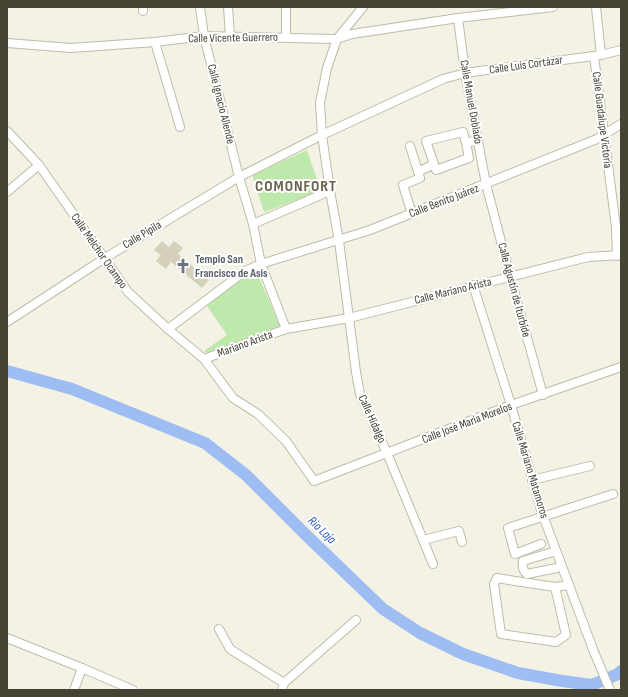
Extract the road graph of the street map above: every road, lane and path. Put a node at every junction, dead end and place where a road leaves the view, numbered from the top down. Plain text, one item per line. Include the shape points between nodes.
1 (200, 7) edge
2 (228, 7) edge
3 (286, 7) edge
4 (363, 7) edge
5 (553, 7) edge
6 (596, 7) edge
7 (528, 8) edge
8 (458, 18) junction
9 (204, 36) junction
10 (230, 36) junction
11 (286, 37) junction
12 (337, 39) junction
13 (7, 42) edge
14 (155, 42) junction
15 (621, 50) edge
16 (598, 56) junction
17 (465, 73) junction
18 (621, 124) edge
19 (180, 126) dead end
20 (7, 131) edge
21 (322, 134) junction
22 (604, 134) junction
23 (478, 140) junction
24 (466, 143) junction
25 (410, 146) dead end
26 (434, 164) junction
27 (39, 165) junction
28 (418, 172) junction
29 (239, 177) junction
30 (486, 184) junction
31 (330, 191) junction
32 (7, 192) edge
33 (412, 214) junction
34 (252, 224) junction
35 (339, 241) junction
36 (619, 255) edge
37 (104, 258) junction
38 (260, 264) junction
39 (510, 276) junction
40 (473, 286) junction
41 (349, 318) junction
42 (7, 322) edge
43 (168, 329) junction
44 (286, 329) junction
45 (204, 359) junction
46 (621, 367) edge
47 (544, 395) junction
48 (511, 405) junction
49 (387, 453) junction
50 (590, 466) dead end
51 (532, 480) junction
52 (314, 481) joint
53 (613, 494) dead end
54 (543, 516) junction
55 (423, 540) junction
56 (462, 542) dead end
57 (542, 544) dead end
58 (556, 551) junction
59 (433, 564) dead end
60 (562, 567) junction
61 (569, 585) junction
62 (555, 587) junction
63 (356, 620) dead end
64 (219, 629) dead end
65 (7, 638) edge
66 (82, 668) junction
67 (283, 687) edge
68 (74, 690) edge
69 (133, 690) edge
70 (610, 690) edge

1 - 9 street, Calle Ignacio Allende
2 - 10 street
3 - 11 street
4 - 12 street
5 - 7 street, Calle Vicente Guerrero
6 - 16 street, Calle Guadalupe Victoria
7 - 8 street, Calle Vicente Guerrero
8 - 12 street, Calle Vicente Guerrero via 352,34
8 - 17 street, Calle Manuel Doblado
9 - 10 street, Calle Vicente Guerrero
9 - 14 street, Calle Vicente Guerrero
9 - 29 street, Calle Ignacio Allende
10 - 11 street, Calle Vicente Guerrero
11 - 12 street, Calle Vicente Guerrero
12 - 21 street, Calle Hidalgo via 327,68 320,103
13 - 14 street, Calle Vicente Guerrero via 71,48
14 - 19 street
15 - 16 street, Calle Luis Cortázar
16 - 17 street, Calle Luis Cortázar
16 - 22 street, Calle Guadalupe Victoria
17 - 21 street, Calle Luis Cortázar via 443,79
17 - 23 street, Calle Manuel Doblado
18 - 22 street, Calle Benito Juárez
20 - 27 street, Calle Melchor Ocampo
21 - 29 street, Calle Pípila
21 - 31 street, Calle Hidalgo
22 - 30 street, Calle Benito Juárez
22 - 36 street, Calle Guadalupe Victoria
23 - 24 street
23 - 30 street, Calle Manuel Doblado
24 - 26 street via 469,158 436,170
24 - 26 street via 463,132 426,141
25 - 28 street
26 - 28 street
27 - 32 street
27 - 37 street, Calle Melchor Ocampo
28 - 33 street via 420,178 403,185
29 - 34 street, Calle Ignacio Allende
29 - 37 street, Calle Pípila
30 - 33 street, Calle Benito Juárez
30 - 39 street, Calle Agustín de Iturbide
31 - 34 street
31 - 35 street, Calle Hidalgo
33 - 35 street, Calle Benito Juárez
34 - 38 street, Calle Ignacio Allende
35 - 38 street, Calle Benito Juárez
35 - 41 street, Calle Hidalgo
36 - 39 street, Calle Mariano Arista via 588,257
37 - 42 street, Calle Pípila
37 - 43 street, Calle Melchor Ocampo via 128,292
38 - 43 street, Calle Benito Juárez via 245,271
38 - 44 street, Calle Ignacio Allende
39 - 40 street, Calle Mariano Arista
39 - 47 street, Calle Agustín de Iturbide
40 - 41 street, Calle Mariano Arista
40 - 48 street, Calle Mariano Matamoros
41 - 44 street, Calle Mariano Arista
41 - 49 street, Calle Hidalgo via 360,394
43 - 45 street, Calle Melchor Ocampo
44 - 45 street, Mariano Arista
45 - 52 street, Calle Melchor Ocampo via 233,398 258,414 286,441
46 - 47 street, Calle José María Morelos
47 - 48 street, Calle José María Morelos
48 - 49 street, Calle José María Morelos
48 - 51 street, Calle Mariano Matamoros
49 - 52 street, Calle José María Morelos
49 - 55 street, Calle Hidalgo
50 - 51 street
51 - 54 street, Calle Mariano Matamoros
53 - 54 street
54 - 57 street via 508,528 515,554
54 - 58 street, Calle Mariano Matamoros
55 - 56 street via 459,531
55 - 59 street, Calle Hidalgo
58 - 60 street, Calle Mariano Matamoros
58 - 60 street via 523,561 524,573
60 - 61 street, Calle Mariano Matamoros
61 - 62 street
61 - 70 street, Calle Mariano Matamoros
62 - 62 street via 497,578 494,584 502,634 556,642 566,635
63 - 67 street
64 - 67 street via 230,649
65 - 66 street
66 - 68 street
66 - 69 street

